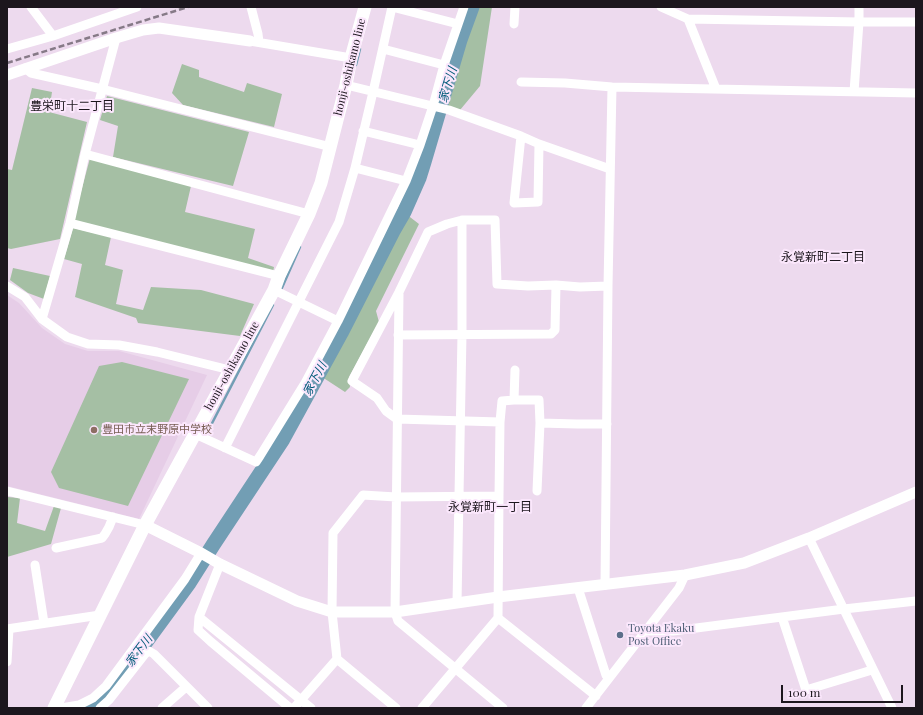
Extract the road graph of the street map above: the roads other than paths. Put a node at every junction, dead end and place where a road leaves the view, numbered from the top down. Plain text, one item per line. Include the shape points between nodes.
1 (32, 7) edge
2 (137, 7) edge
3 (250, 7) edge
4 (365, 7) edge
5 (392, 7) edge
6 (464, 7) edge
7 (516, 7) edge
8 (661, 7) edge
9 (859, 7) edge
10 (688, 18) junction
11 (859, 22) junction
12 (916, 22) edge
13 (458, 24) junction
14 (514, 24) dead end
15 (53, 36) junction
16 (116, 38) junction
17 (255, 42) junction
18 (383, 49) junction
19 (7, 50) edge
20 (351, 58) junction
21 (444, 65) junction
22 (25, 68) junction
23 (7, 75) edge
24 (521, 82) dead end
25 (346, 85) junction
26 (612, 87) junction
27 (102, 89) junction
28 (716, 89) junction
29 (373, 92) junction
30 (854, 92) junction
31 (916, 93) edge
32 (433, 106) junction
33 (363, 131) junction
34 (521, 136) junction
35 (539, 144) junction
36 (420, 145) junction
37 (331, 147) junction
38 (86, 154) junction
39 (355, 168) junction
40 (610, 169) junction
41 (406, 181) junction
42 (309, 214) junction
43 (462, 220) junction
44 (70, 223) junction
45 (279, 276) junction
46 (556, 285) junction
47 (7, 286) edge
48 (608, 286) junction
49 (274, 290) junction
50 (398, 292) junction
51 (300, 302) junction
52 (42, 319) junction
53 (338, 321) junction
54 (462, 334) junction
55 (398, 335) junction
56 (230, 370) junction
57 (515, 370) dead end
58 (514, 400) junction
59 (397, 419) junction
60 (460, 421) junction
61 (500, 422) junction
62 (540, 423) junction
63 (607, 424) junction
64 (195, 434) junction
65 (225, 448) junction
66 (7, 490) edge
67 (537, 492) dead end
68 (916, 492) edge
69 (396, 496) junction
70 (459, 496) junction
71 (499, 496) junction
72 (113, 517) junction
73 (145, 526) junction
74 (809, 538) junction
75 (56, 548) dead end
76 (201, 553) junction
77 (220, 564) junction
78 (35, 565) dead end
79 (685, 575) junction
80 (605, 585) junction
81 (578, 588) junction
82 (498, 597) junction
83 (916, 601) edge
84 (457, 603) junction
85 (844, 609) junction
86 (332, 612) junction
87 (395, 612) junction
88 (100, 615) junction
89 (199, 617) junction
90 (782, 617) junction
91 (498, 618) junction
92 (44, 623) junction
93 (8, 629) edge
94 (646, 631) junction
95 (337, 659) junction
96 (7, 662) edge
97 (455, 668) junction
98 (872, 670) junction
99 (609, 678) junction
100 (186, 686) junction
101 (596, 696) junction
102 (301, 700) junction
103 (54, 708) edge
104 (61, 708) edge
105 (100, 708) edge
106 (162, 708) edge
107 (208, 708) edge
108 (290, 708) edge
109 (294, 708) edge
110 (311, 708) edge
111 (396, 708) edge
112 (422, 708) edge
113 (503, 708) edge
114 (586, 708) edge
115 (892, 708) edge

1 - 15 street
2 - 15 street
3 - 17 street via 258,34
4 - 20 main road, honji-oshikamo line
5 - 13 street
5 - 18 street
6 - 13 street
7 - 14 street
8 - 10 street
9 - 11 street
10 - 11 street
10 - 28 street
11 - 12 street
11 - 30 street
13 - 21 street
15 - 19 street
16 - 17 street via 158,28
16 - 22 street
16 - 27 street
17 - 20 street
18 - 21 street
18 - 29 street
20 - 25 main road, honji-oshikamo line
21 - 32 street
22 - 23 street
22 - 27 street via 31,72
24 - 26 street
25 - 29 street
25 - 37 main road, honji-oshikamo line
26 - 28 street
26 - 40 street
27 - 37 street
27 - 38 street
28 - 30 street
29 - 32 street
29 - 33 street
30 - 31 street
32 - 34 street
32 - 36 street
33 - 36 street
33 - 39 street
34 - 35 street
34 - 35 street via 514,202 538,202
35 - 40 street
36 - 41 street
37 - 42 main road, honji-oshikamo line
38 - 42 street
38 - 44 street
39 - 41 street
39 - 51 street via 339,222
40 - 48 street
41 - 53 street
42 - 45 main road, honji-oshikamo line
43 - 46 street via 496,220 497,284
43 - 50 street via 428,232
43 - 54 street
44 - 45 street
44 - 52 street
45 - 49 main road, honji-oshikamo line
46 - 48 street
46 - 54 street via 555,330 551,334
47 - 52 street via 24,298
48 - 63 street
49 - 51 street
49 - 56 main road, honji-oshikamo line
50 - 55 street
50 - 59 street via 352,381 377,398 386,411
51 - 53 street
51 - 65 street
52 - 56 street via 67,338 88,344 119,345
53 - 65 street via 306,383 256,462
54 - 55 street
54 - 60 street
55 - 59 street
56 - 64 main road, honji-oshikamo line
57 - 58 street
58 - 61 street via 502,401
58 - 62 street via 539,400
59 - 60 street
59 - 69 street
60 - 61 street
60 - 70 street
61 - 71 street
62 - 63 street
62 - 67 street
63 - 80 street
64 - 65 street
64 - 73 main road, honji-oshikamo line
66 - 72 street
68 - 74 street
69 - 70 street
69 - 86 street via 362,494 333,533
69 - 87 street
70 - 71 street
70 - 84 street
71 - 82 street
72 - 73 street
72 - 75 street via 102,538
73 - 76 street
73 - 88 main road, honji-oshikamo line
74 - 79 street via 744,563
74 - 85 street
76 - 77 street
76 - 104 street via 185,579 106,686 93,698 79,705
77 - 86 street via 298,601
77 - 89 street
78 - 92 street
79 - 80 street
79 - 94 street
80 - 81 street
81 - 82 street
81 - 99 street
82 - 84 street
82 - 91 street
83 - 85 street
84 - 87 street
85 - 90 street
85 - 98 street
86 - 87 street
86 - 95 street
87 - 97 street via 398,621
88 - 92 street
88 - 103 main road, honji-oshikamo line
89 - 102 street
89 - 108 street via 198,630
90 - 94 street via 673,631
90 - 98 street via 806,690
91 - 97 street
91 - 101 street
92 - 93 street
93 - 96 street
94 - 99 street
95 - 102 street
95 - 111 street
97 - 112 street
97 - 113 street
98 - 115 street
99 - 101 street
100 - 105 street via 149,651
100 - 106 street
100 - 107 street
101 - 114 street
102 - 109 street
102 - 110 street

